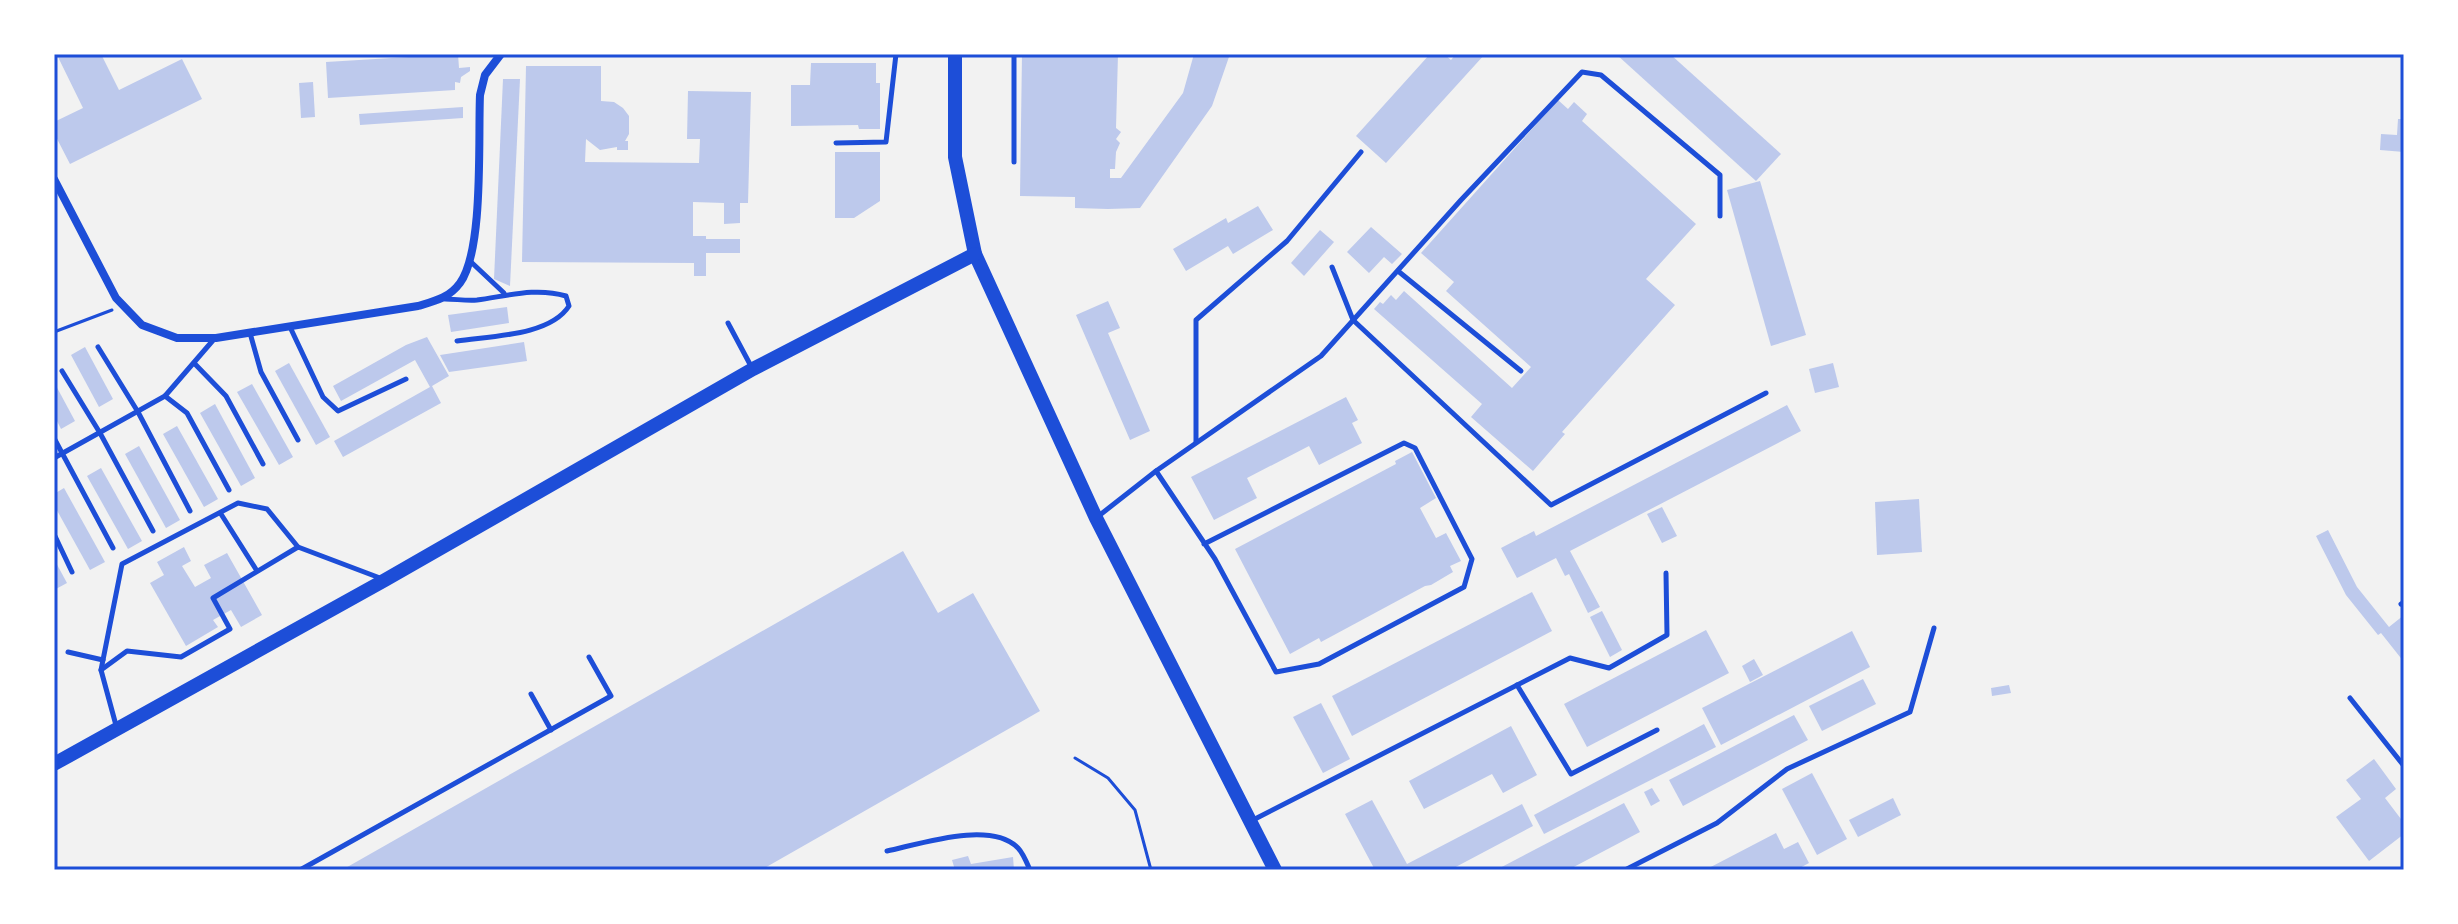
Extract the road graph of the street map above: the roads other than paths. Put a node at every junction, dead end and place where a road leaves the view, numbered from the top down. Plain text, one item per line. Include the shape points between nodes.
1 (501, 54) edge
2 (896, 54) edge
3 (955, 54) edge
4 (1014, 54) edge
5 (836, 143) dead end
6 (1361, 152) dead end
7 (1014, 162) dead end
8 (54, 179) edge
9 (1720, 216) dead end
10 (975, 254) junction
11 (470, 261) junction
12 (1332, 267) dead end
13 (1397, 271) junction
14 (504, 293) junction
15 (444, 299) junction
16 (1353, 320) junction
17 (728, 323) dead end
18 (290, 327) junction
19 (250, 333) junction
20 (216, 338) junction
21 (457, 341) dead end
22 (98, 347) dead end
23 (194, 363) junction
24 (753, 369) junction
25 (62, 371) dead end
26 (1521, 371) dead end
27 (406, 379) dead end
28 (1766, 393) dead end
29 (165, 396) junction
30 (138, 412) junction
31 (100, 433) junction
32 (54, 438) edge
33 (298, 440) dead end
34 (1196, 443) junction
35 (63, 453) junction
36 (54, 458) edge
37 (263, 464) dead end
38 (1156, 471) junction
39 (229, 490) dead end
40 (190, 511) dead end
41 (221, 514) junction
42 (1096, 518) junction
43 (153, 531) dead end
44 (54, 534) edge
45 (1204, 544) junction
46 (298, 547) junction
47 (113, 548) dead end
48 (257, 571) junction
49 (72, 572) dead end
50 (1666, 573) dead end
51 (385, 580) junction
52 (1934, 628) dead end
53 (68, 652) dead end
54 (589, 657) dead end
55 (103, 660) junction
56 (101, 670) junction
57 (1517, 685) junction
58 (531, 694) dead end
59 (2350, 698) dead end
60 (117, 729) junction
61 (551, 730) junction
62 (1657, 730) dead end
63 (54, 764) edge
64 (2404, 766) edge
65 (1248, 822) junction
66 (887, 851) dead end
67 (300, 870) edge
68 (1030, 870) edge
69 (1275, 870) edge
70 (1625, 870) edge

1 - 11 street via 485,75 480,95 475,246
2 - 5 lane via 886,142
3 - 10 main road via 955,157
4 - 7 lane
6 - 34 lane via 1287,241 1196,320
8 - 20 street via 116,298 142,325 177,338
9 - 13 lane via 1720,175 1601,75 1582,72
10 - 24 main road
10 - 42 main road
11 - 14 lane
11 - 15 street
12 - 16 lane
13 - 16 lane
13 - 26 lane
14 - 15 lane via 476,300
14 - 21 lane via 551,292 566,296 569,306 535,330
15 - 18 street
16 - 28 lane via 1551,505
16 - 34 lane via 1321,356
17 - 24 lane
18 - 19 street
18 - 27 lane via 323,397 338,411
19 - 20 street
19 - 33 lane via 261,372
20 - 23 lane
22 - 30 lane
23 - 29 lane
23 - 37 lane via 226,396
24 - 51 main road
25 - 31 lane
29 - 30 lane
29 - 39 lane via 187,413
30 - 31 lane
30 - 40 lane
31 - 35 lane
31 - 43 lane
32 - 35 lane
34 - 38 lane
35 - 36 lane
35 - 47 lane
38 - 42 lane
38 - 45 lane
41 - 46 lane via 238,503 267,509
41 - 48 lane
41 - 55 lane via 122,564
42 - 65 main road
44 - 49 lane
45 - 45 lane via 1276,672 1319,664 1464,587 1472,559 1415,448 1404,443
46 - 48 lane
46 - 51 lane
48 - 56 lane via 213,598 230,629 181,657 127,651
50 - 57 lane via 1667,635 1609,668 1570,658
51 - 60 main road
52 - 70 lane via 1910,712 1787,769 1717,823
53 - 55 lane
54 - 61 lane via 611,696
55 - 56 lane
56 - 60 lane
57 - 62 lane via 1571,774
57 - 65 lane
58 - 61 lane
59 - 64 lane
60 - 63 main road
61 - 67 lane
65 - 69 main road
66 - 68 lane via 964,834 998,837 1017,847

